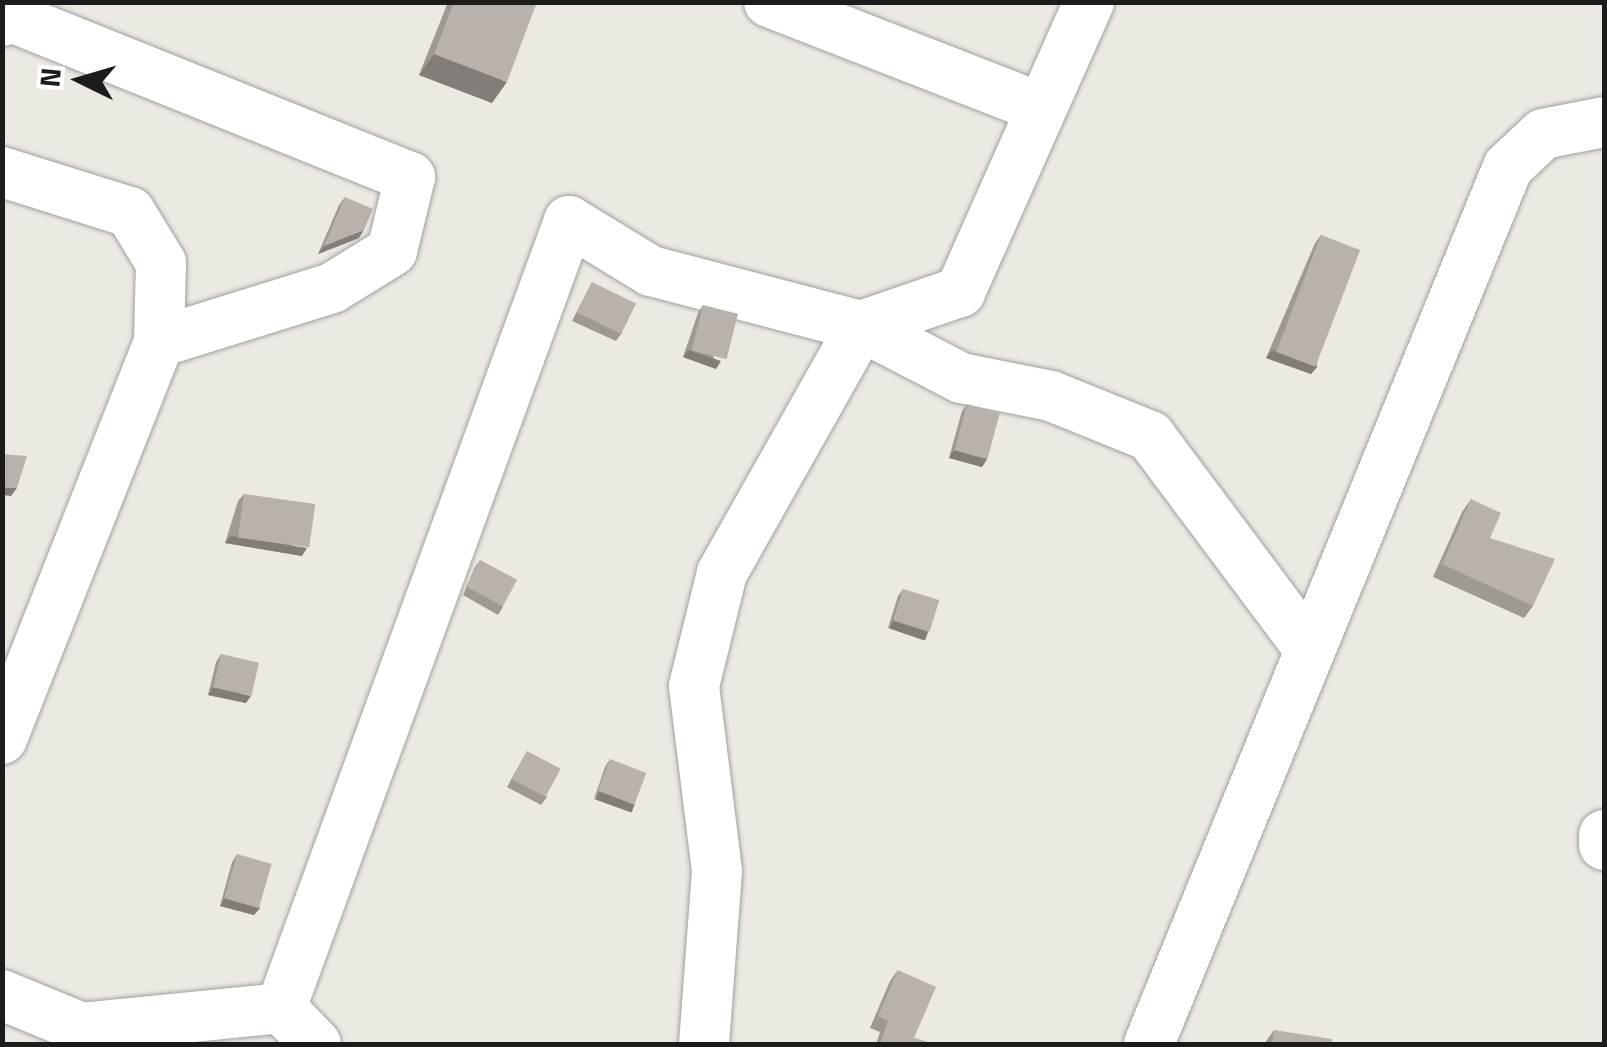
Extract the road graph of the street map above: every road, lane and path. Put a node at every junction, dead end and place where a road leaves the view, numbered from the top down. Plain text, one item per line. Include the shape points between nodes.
1 (769, 2) edge
2 (1089, 2) edge
3 (2, 22) edge
4 (1038, 107) junction
5 (1604, 122) edge
6 (2, 172) edge
7 (860, 326) junction
8 (159, 342) junction
9 (1308, 647) junction
10 (2, 739) edge
11 (1604, 836) edge
12 (1604, 845) edge
13 (2, 995) edge
14 (281, 1008) junction
15 (316, 1044) edge
16 (704, 1044) edge
17 (1149, 1044) edge

1 - 4 street
2 - 4 street
3 - 8 street via 14,18 410,177 392,251 332,288
4 - 7 street via 960,292
5 - 9 street via 1543,134 1508,168
6 - 8 street via 130,212 161,264
7 - 9 street via 961,378 1051,396 1150,436
7 - 14 street via 651,272 569,221
7 - 16 street via 722,573 694,686 718,871
8 - 10 street
9 - 17 street
11 - 12 street
13 - 14 street via 82,1028
14 - 15 street

